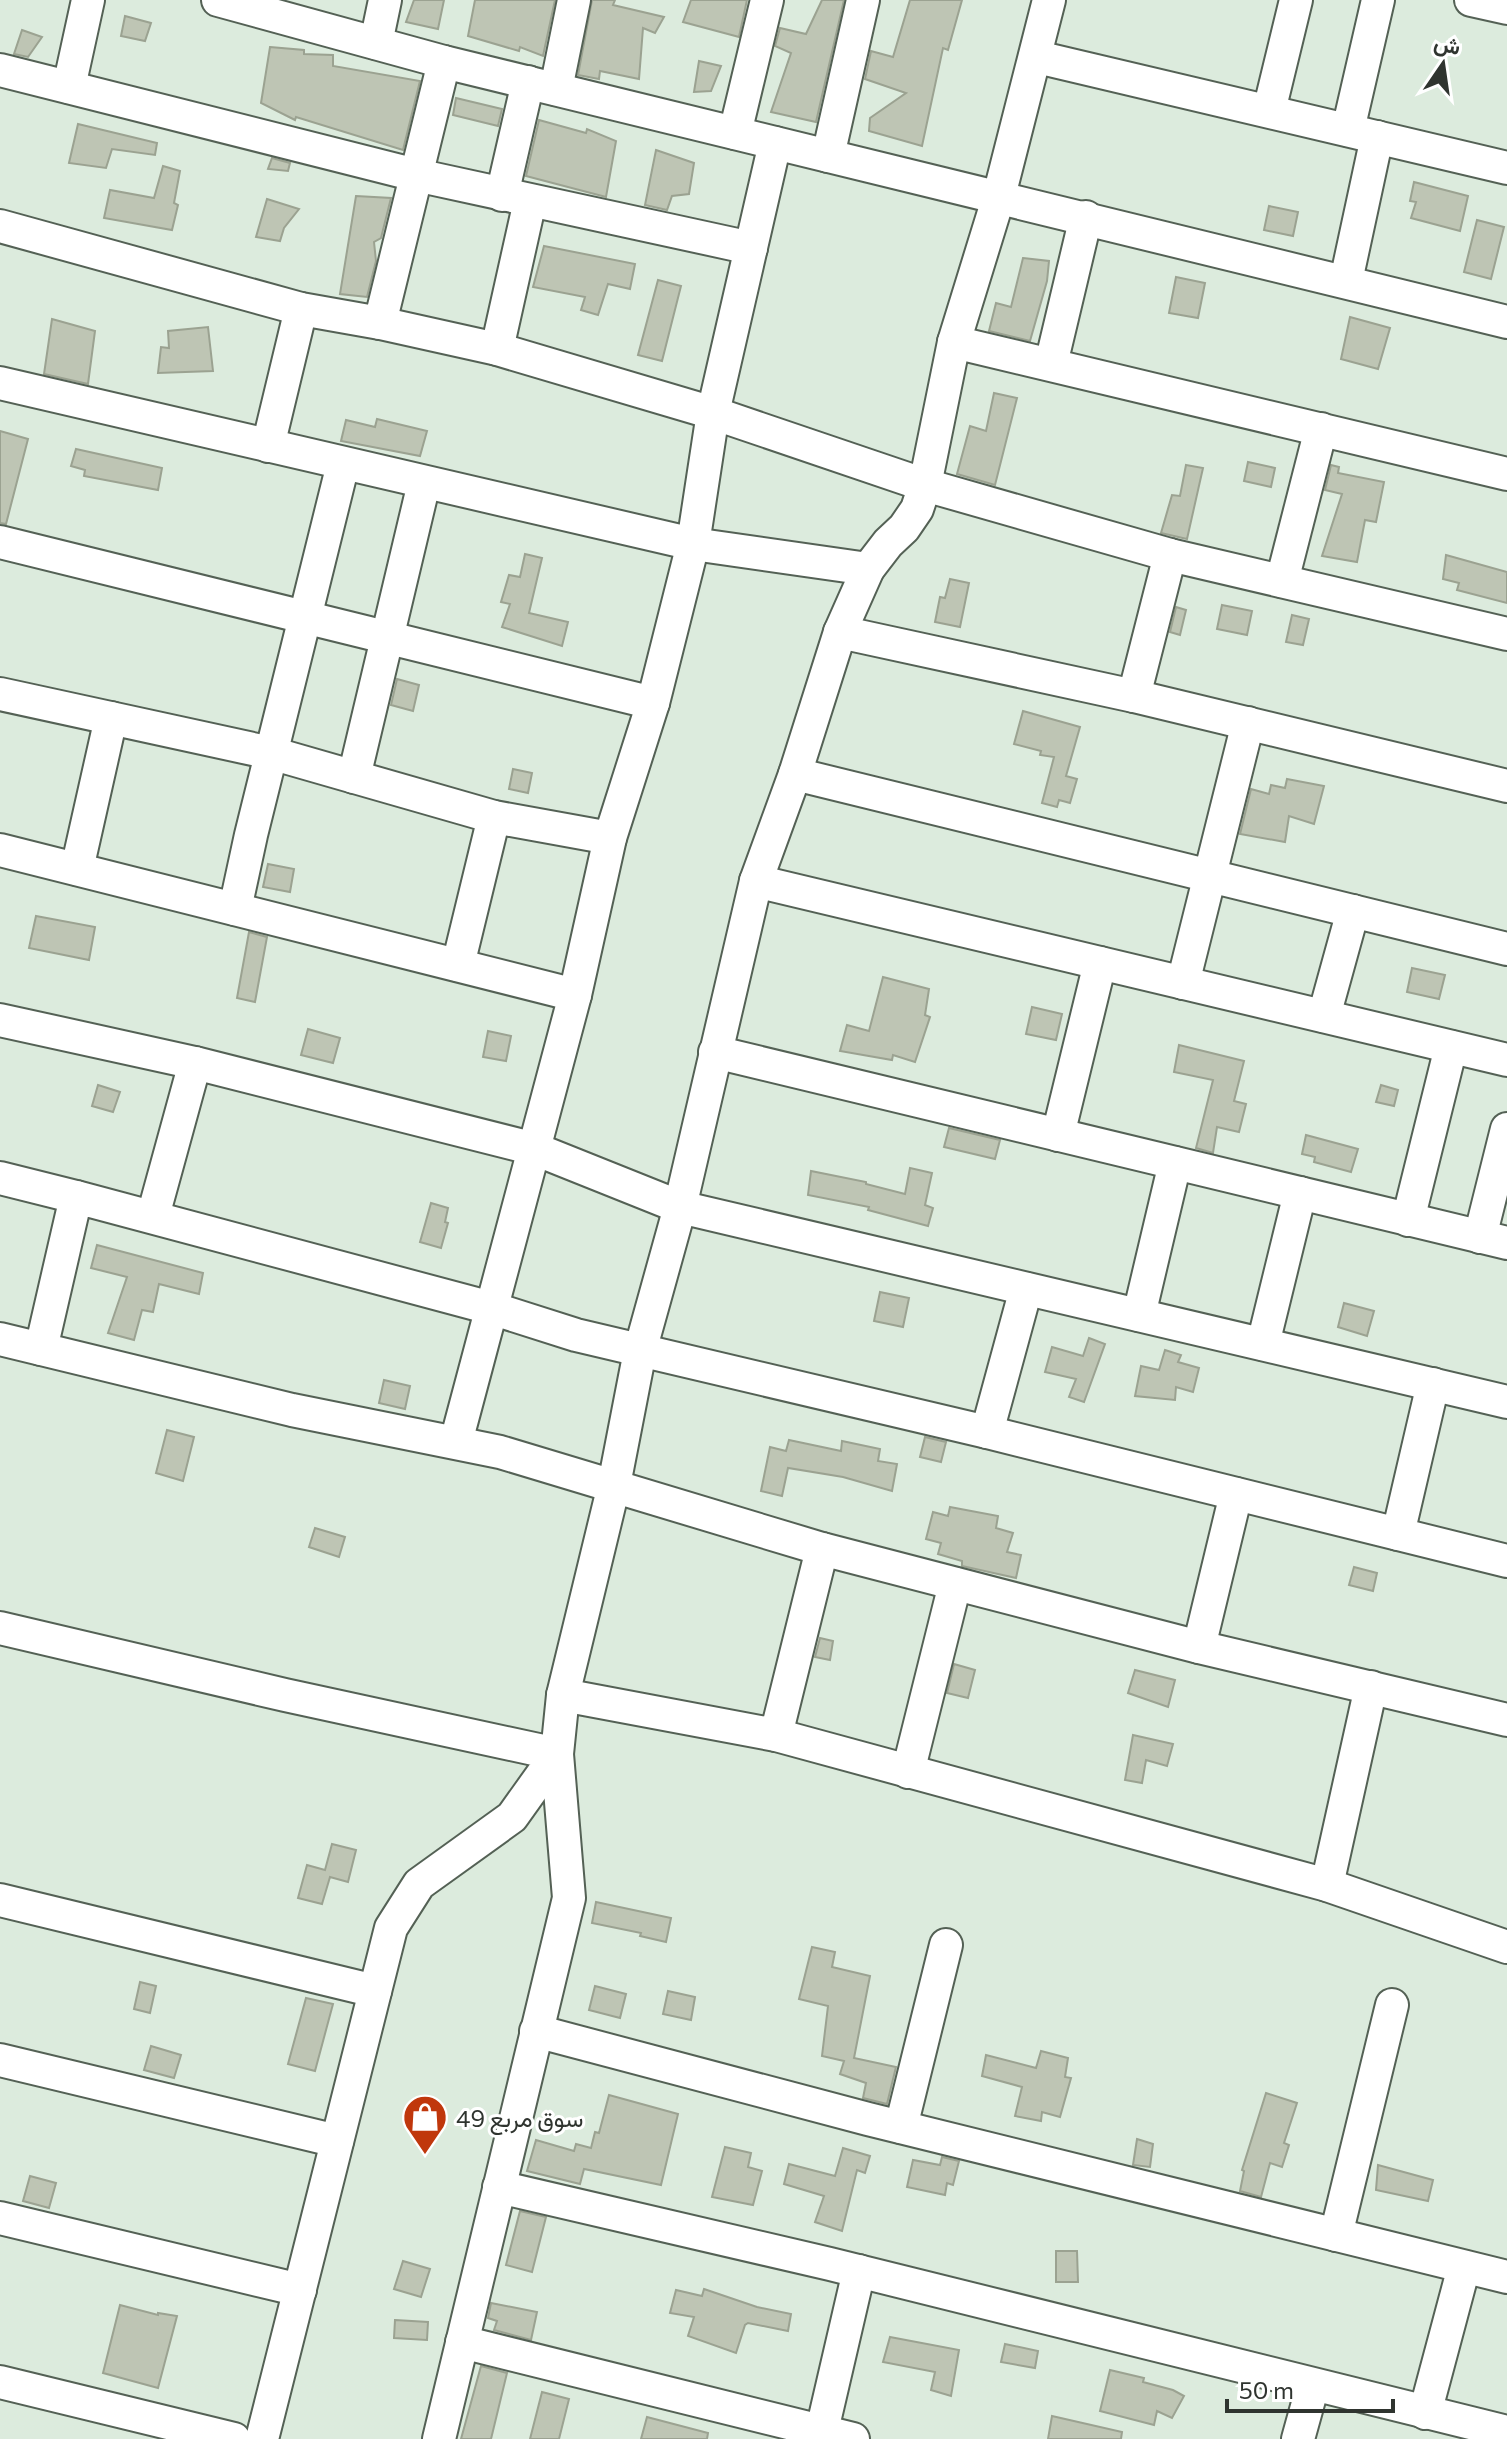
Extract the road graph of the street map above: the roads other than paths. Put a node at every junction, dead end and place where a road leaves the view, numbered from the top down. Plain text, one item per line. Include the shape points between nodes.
1 (88, 0) edge
2 (218, 0) edge
3 (385, 0) edge
4 (574, 0) edge
5 (767, 0) edge
6 (863, 0) edge
7 (1049, 0) edge
8 (1296, 0) edge
9 (1378, 0) edge
10 (1471, 0) edge
11 (1507, 8) edge
12 (376, 43) junction
13 (1037, 57) junction
14 (444, 62) junction
15 (0, 70) edge
16 (542, 86) junction
17 (69, 87) junction
18 (1269, 111) junction
19 (735, 133) junction
20 (1362, 133) junction
21 (775, 143) junction
22 (828, 156) junction
23 (1507, 168) edge
24 (416, 175) junction
25 (999, 196) junction
26 (516, 198) junction
27 (1086, 217) junction
28 (0, 226) edge
29 (751, 248) junction
30 (1346, 281) junction
31 (301, 309) junction
32 (1507, 322) edge
33 (380, 323) junction
34 (954, 342) junction
35 (497, 349) junction
36 (1051, 364) junction
37 (0, 383) edge
38 (713, 413) junction
39 (1321, 429) junction
40 (268, 446) junction
41 (343, 464) junction
42 (1507, 474) edge
43 (424, 483) junction
44 (925, 485) junction
45 (0, 542) edge
46 (693, 544) junction
47 (1170, 555) junction
48 (868, 569) junction
49 (1282, 581) junction
50 (305, 616) junction
51 (840, 632) junction
52 (1507, 634) edge
53 (388, 637) junction
54 (1134, 696) junction
55 (2, 703) edge
56 (653, 703) junction
57 (111, 718) junction
58 (1248, 723) junction
59 (271, 753) junction
60 (795, 774) junction
61 (354, 777) junction
62 (1507, 786) edge
63 (494, 817) junction
64 (610, 838) junction
65 (0, 850) edge
66 (77, 869) junction
67 (1208, 875) junction
68 (756, 881) junction
69 (235, 909) junction
70 (1353, 911) junction
71 (1507, 949) edge
72 (1100, 963) junction
73 (458, 965) junction
74 (1183, 983) junction
75 (575, 995) junction
76 (1324, 1016) junction
77 (0, 1020) edge
78 (1451, 1047) junction
79 (715, 1052) junction
80 (1507, 1060) edge
81 (195, 1063) junction
82 (1507, 1129) edge
83 (1058, 1135) junction
84 (535, 1149) junction
85 (1175, 1163) junction
86 (0, 1178) edge
87 (1300, 1193) junction
88 (76, 1197) junction
89 (680, 1207) junction
90 (153, 1216) junction
91 (1408, 1220) junction
92 (1494, 1240) edge
93 (1026, 1289) junction
94 (491, 1308) junction
95 (1139, 1315) junction
96 (0, 1339) edge
97 (1263, 1344) junction
98 (41, 1349) junction
99 (640, 1351) junction
100 (1433, 1384) junction
101 (1507, 1402) edge
102 (987, 1432) junction
103 (456, 1442) junction
104 (614, 1485) junction
105 (1236, 1494) junction
106 (1398, 1534) junction
107 (822, 1549) junction
108 (1507, 1561) edge
109 (955, 1584) junction
110 (0, 1628) edge
111 (1199, 1647) junction
112 (1371, 1687) junction
113 (563, 1695) junction
114 (1507, 1720) edge
115 (776, 1735) junction
116 (557, 1754) junction
117 (908, 1772) junction
118 (1327, 1885) junction
119 (0, 1900) edge
120 (946, 1945) dead end
121 (1507, 1947) edge
122 (375, 1991) junction
123 (1392, 2005) dead end
124 (536, 2031) junction
125 (0, 2060) edge
126 (901, 2127) junction
127 (337, 2141) junction
128 (499, 2187) junction
129 (0, 2218) edge
130 (1336, 2235) junction
131 (1464, 2267) junction
132 (859, 2271) junction
133 (1507, 2277) edge
134 (300, 2290) junction
135 (462, 2342) junction
136 (0, 2382) edge
137 (1313, 2385) junction
138 (1425, 2413) junction
139 (1507, 2432) edge
140 (821, 2435) edge
141 (234, 2439) edge
142 (262, 2439) edge
143 (439, 2439) edge
144 (853, 2439) edge
145 (1298, 2439) edge

1 - 17 street
2 - 12 street
3 - 12 street
4 - 16 street
5 - 19 street
6 - 22 street
7 - 13 street
8 - 18 street
9 - 20 street
10 - 11 street
12 - 14 street
13 - 18 street
13 - 25 street
14 - 16 street
14 - 24 street
15 - 17 street
16 - 19 street
16 - 26 street
17 - 24 street
18 - 20 street
19 - 21 street
20 - 23 street
20 - 30 street
21 - 22 street
21 - 29 street
22 - 25 street
24 - 26 street
24 - 33 street
25 - 27 street
25 - 34 street
26 - 29 street
26 - 35 street
27 - 30 street
27 - 36 street
28 - 31 street
29 - 38 street
30 - 32 street
31 - 33 street
31 - 40 street
33 - 35 street
34 - 36 street
34 - 44 street
35 - 38 street
36 - 39 street
37 - 40 street
38 - 44 street
38 - 46 street
39 - 42 street
39 - 49 street
40 - 41 street
41 - 43 street
41 - 50 street
43 - 46 street
43 - 53 street
44 - 47 street
44 - 48 street via 917,509
45 - 50 street
46 - 48 street
46 - 56 street
47 - 49 street
47 - 54 street
48 - 51 street
49 - 52 street
50 - 53 street
50 - 59 street
51 - 54 street
51 - 60 street
53 - 56 street
53 - 61 street
54 - 58 street
55 - 57 street
56 - 64 street
57 - 59 street
57 - 66 street
58 - 62 street
58 - 67 street
59 - 61 street
59 - 69 street
60 - 67 street
60 - 68 street
61 - 63 street
63 - 64 street
63 - 73 street
64 - 75 street
65 - 66 street
66 - 69 street
67 - 70 street
67 - 74 street
68 - 72 street
68 - 79 street
69 - 73 street
70 - 71 street
70 - 76 street
72 - 74 street
72 - 83 street
73 - 75 street
74 - 76 street
75 - 84 street
76 - 78 street
77 - 81 street
78 - 80 street
78 - 91 street
79 - 83 street
79 - 89 street
81 - 84 street
81 - 90 street
82 - 92 street
83 - 85 street
84 - 89 street
84 - 94 street
85 - 87 street
85 - 95 street
86 - 88 street
87 - 91 street
87 - 97 street
88 - 90 street
88 - 98 street
89 - 93 street
89 - 99 street
90 - 94 street
91 - 92 street
93 - 95 street
93 - 102 street
94 - 99 street
94 - 103 street
95 - 97 street
96 - 98 street
97 - 100 street
98 - 103 street via 292,1410
99 - 102 street
99 - 104 street
100 - 101 street
100 - 106 street
102 - 105 street
103 - 104 street
104 - 107 street
104 - 113 street
105 - 106 street
105 - 111 street
106 - 108 street
107 - 109 street
107 - 115 street
109 - 111 street
109 - 117 street
110 - 116 street
111 - 112 street
112 - 114 street
112 - 118 street
113 - 115 street
113 - 116 street
115 - 117 street
116 - 122 street via 512,1817 419,1884 391,1928
116 - 124 street via 569,1898
117 - 118 street
118 - 121 street
119 - 122 street
120 - 126 street
122 - 127 street
123 - 130 street
124 - 126 street
124 - 128 street
125 - 127 street
126 - 130 street
127 - 134 street
128 - 132 street
128 - 135 street
129 - 134 street
130 - 131 street
131 - 133 street
131 - 138 street
132 - 137 street
132 - 140 street
134 - 142 street
135 - 140 street
135 - 143 street
136 - 141 street
137 - 138 street
137 - 145 street
138 - 139 street
140 - 144 street

